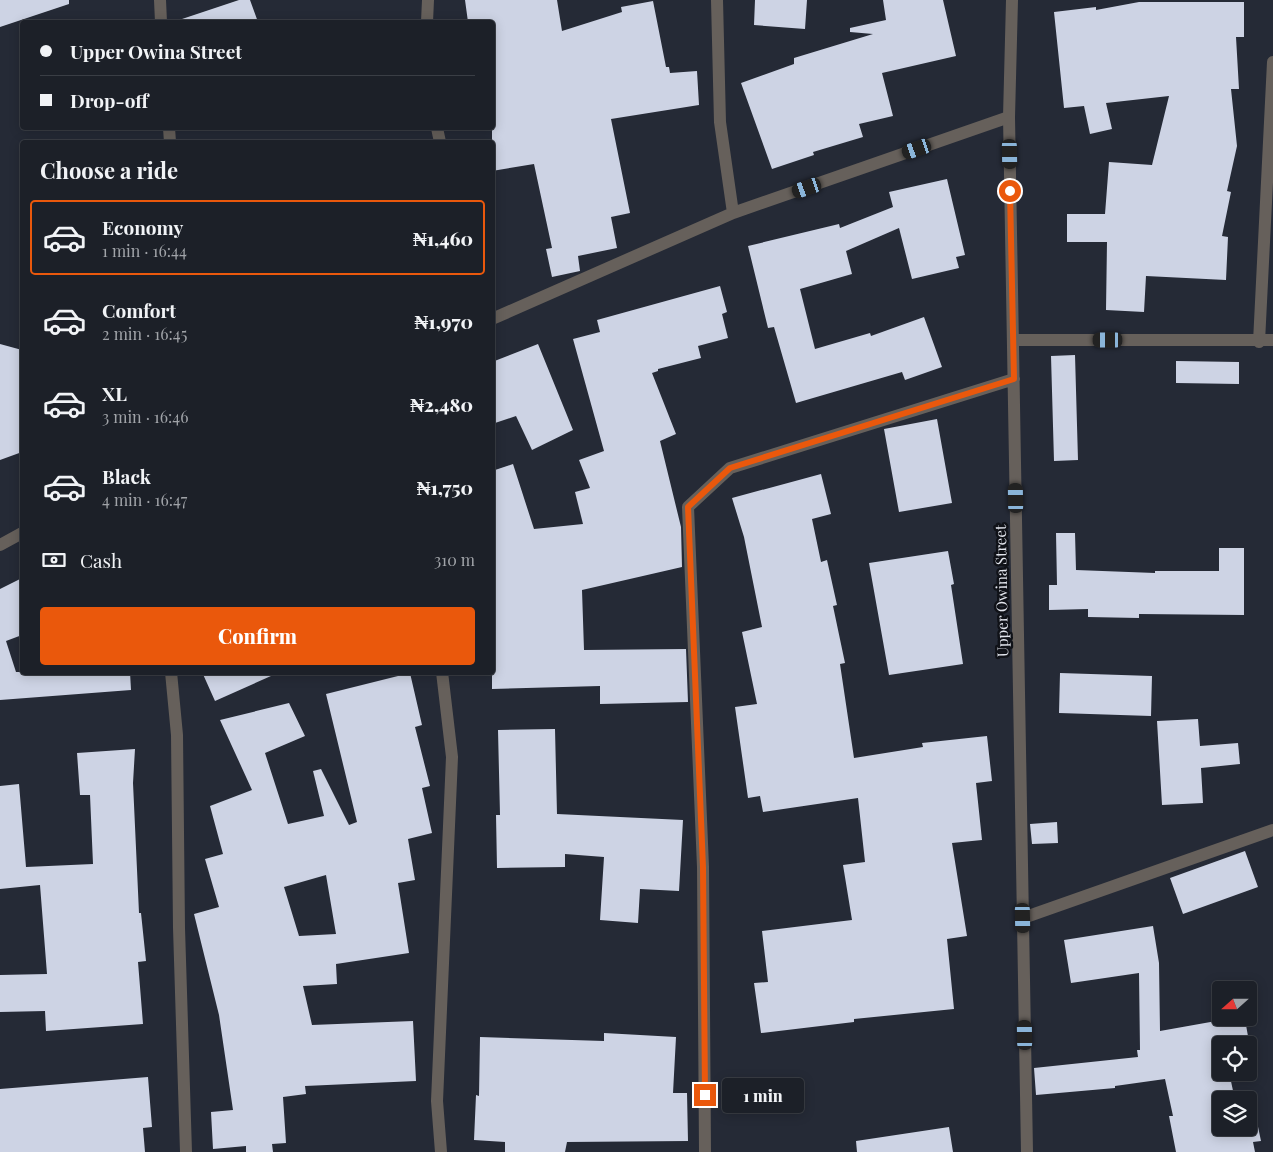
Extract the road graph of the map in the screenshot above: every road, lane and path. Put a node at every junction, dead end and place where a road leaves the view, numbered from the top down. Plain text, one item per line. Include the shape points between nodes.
1 (160, 0) edge
2 (428, 0) edge
3 (717, 0) edge
4 (1012, 0) edge
5 (161, 20) edge
6 (427, 20) edge
7 (1273, 62) edge
8 (1009, 117) junction
9 (733, 213) junction
10 (495, 318) edge
11 (1013, 340) junction
12 (1273, 340) edge
13 (1259, 342) junction
14 (1014, 379) junction
15 (20, 534) edge
16 (0, 545) edge
17 (171, 675) edge
18 (442, 675) edge
19 (1273, 830) edge
20 (1023, 918) junction
21 (186, 1152) edge
22 (441, 1152) edge
23 (705, 1152) edge
24 (1027, 1152) edge

1 - 5 street
2 - 6 street
3 - 9 street via 720,122
4 - 8 street, Upper Owina Street
7 - 13 street
8 - 9 street
8 - 11 street, Upper Owina Street
9 - 10 street
11 - 13 street
11 - 14 street, Upper Owina Street
12 - 13 street
14 - 20 street, Upper Owina Street
14 - 23 street via 730,468 688,507 703,867
15 - 16 street
17 - 21 street via 177,735
18 - 22 street via 452,756 438,1101
19 - 20 street
20 - 24 street, Upper Owina Street

